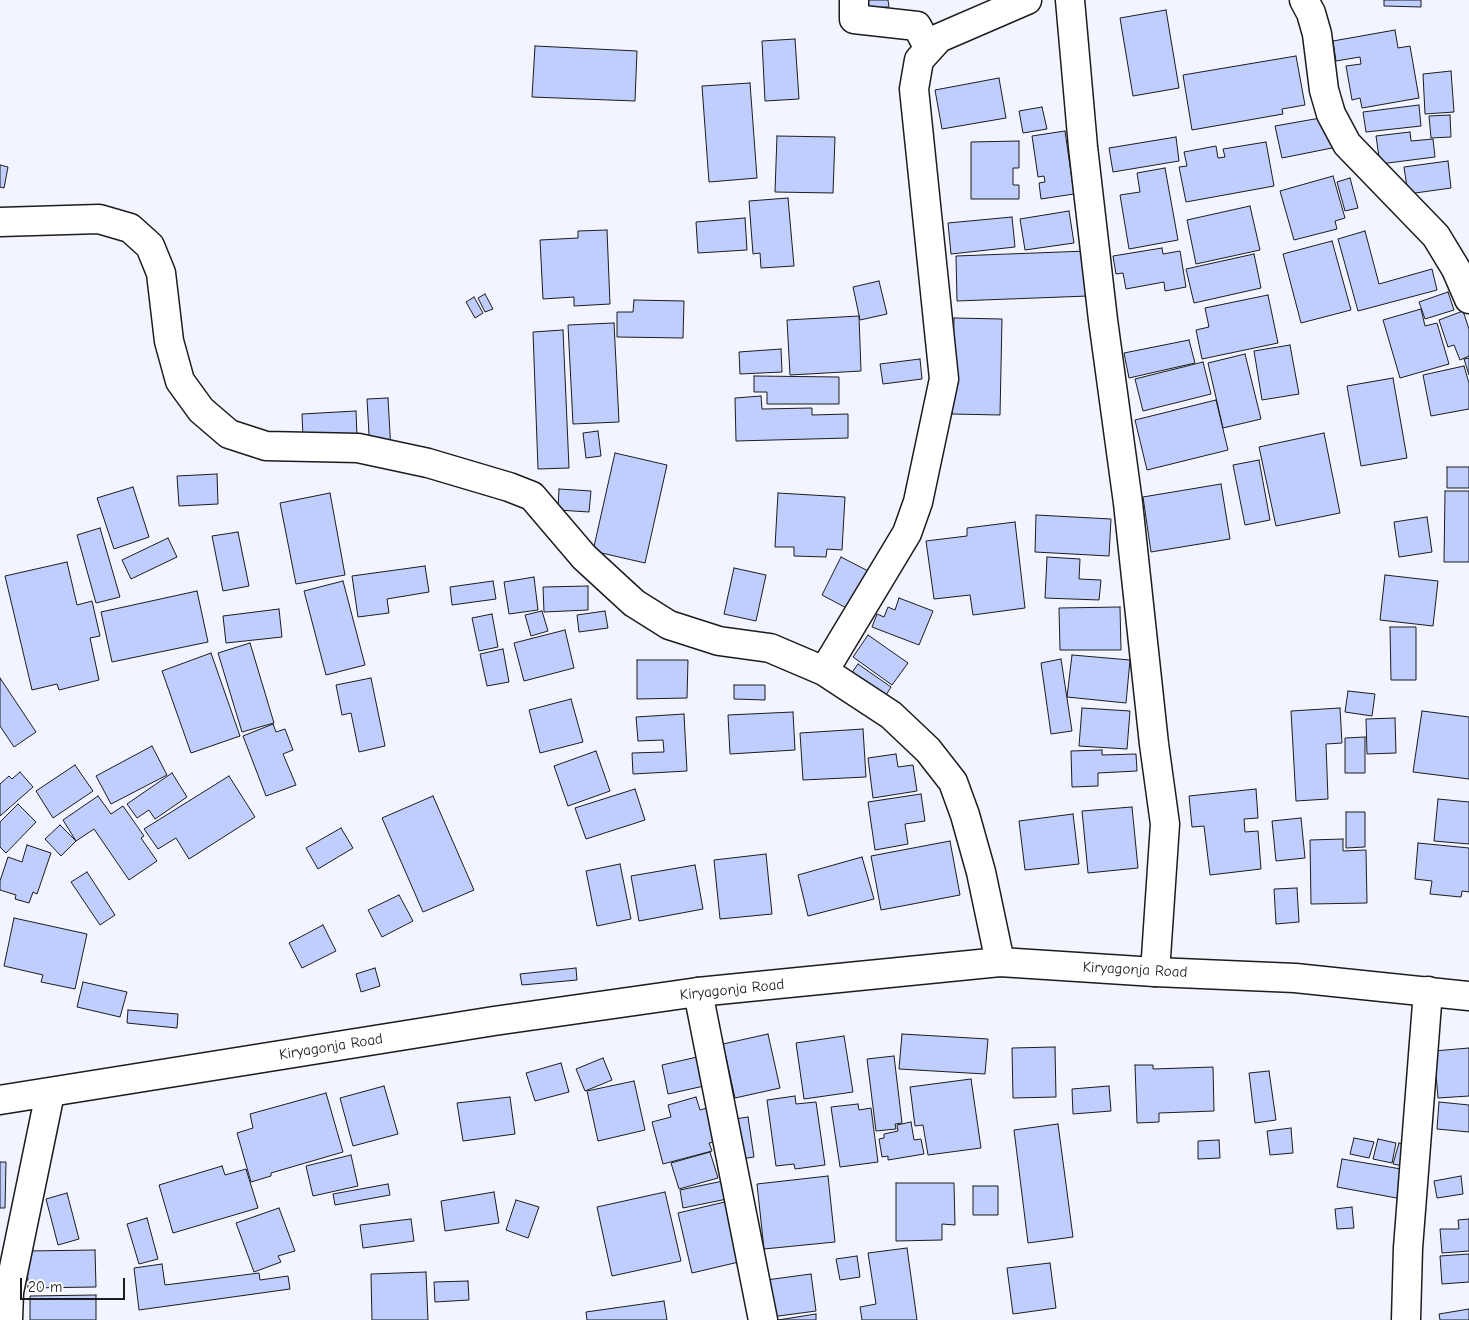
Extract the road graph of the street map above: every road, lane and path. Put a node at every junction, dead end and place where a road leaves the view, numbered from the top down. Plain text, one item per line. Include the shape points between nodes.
1 (854, 0) edge
2 (1027, 0) edge
3 (1070, 0) edge
4 (1304, 0) edge
5 (929, 49) junction
6 (0, 222) edge
7 (1469, 299) edge
8 (824, 671) junction
9 (1000, 962) junction
10 (1155, 972) junction
11 (1428, 991) junction
12 (698, 992) junction
13 (1469, 996) edge
14 (50, 1093) junction
15 (0, 1100) edge
16 (8, 1320) edge
17 (763, 1320) edge
18 (1406, 1320) edge

1 - 5 street via 854,19 917,26
2 - 5 street via 939,38
3 - 10 street via 1083,147 1165,824
4 - 7 street via 1316,34 1331,114 1347,144 1436,236
5 - 8 street via 920,60 914,89 944,379 918,502 907,533
6 - 8 street via 99,219 130,228 150,246 160,273 169,341 180,381 201,410 229,434 266,446 358,448 428,463 532,496 584,557 634,603 669,625 719,641 770,648
8 - 9 street via 891,715 928,750 953,782 981,872
9 - 10 street, Kiryagonja Road
9 - 12 street, Kiryagonja Road
10 - 11 street, Kiryagonja Road via 1295,978
11 - 13 street, Kiryagonja Road
11 - 18 street via 1408,1248
12 - 14 street, Kiryagonja Road via 494,1021
12 - 17 street
14 - 15 street, Kiryagonja Road
14 - 16 street via 9,1292

